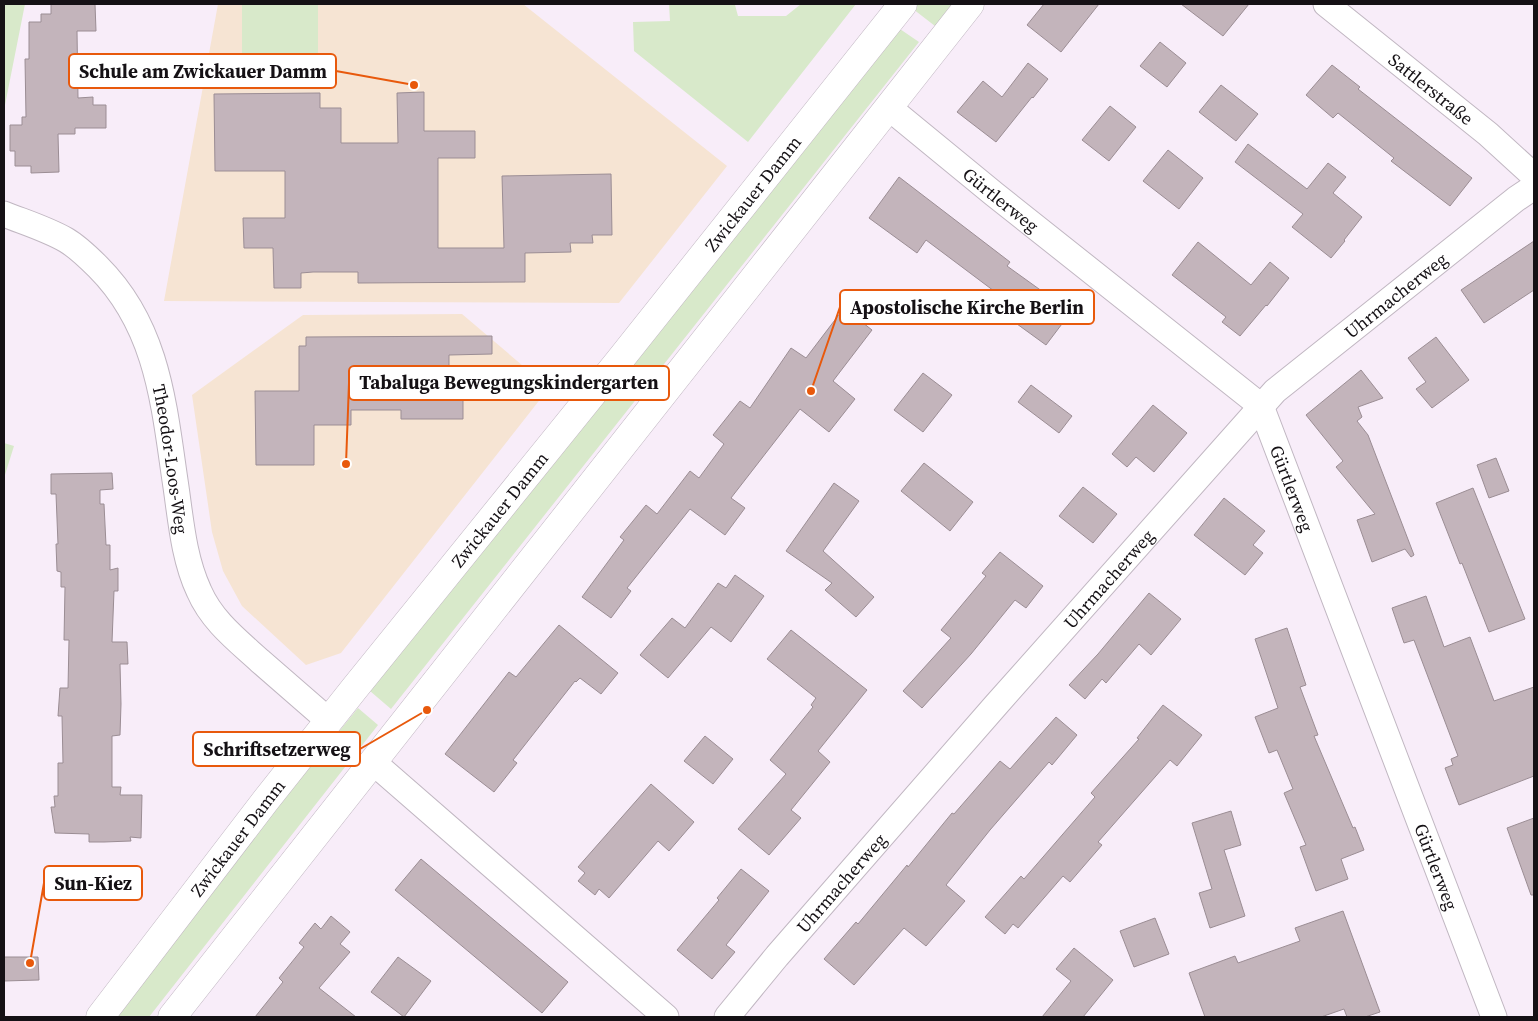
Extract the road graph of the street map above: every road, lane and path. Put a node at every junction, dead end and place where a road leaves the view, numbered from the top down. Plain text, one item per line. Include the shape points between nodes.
1 (904, 4) edge
2 (970, 4) edge
3 (1326, 4) edge
4 (888, 107) junction
5 (1534, 176) edge
6 (1534, 187) edge
7 (4, 214) edge
8 (1261, 406) junction
9 (329, 721) junction
10 (373, 762) junction
11 (100, 1017) edge
12 (172, 1017) edge
13 (666, 1017) edge
14 (727, 1017) edge
15 (1494, 1017) edge

1 - 9 street, Zwickauer Damm
2 - 4 street
3 - 5 street, Sattlerstraße via 1488,134
4 - 8 street, Gürtlerweg
4 - 10 street
6 - 8 street, Uhrmacherweg via 1283,384
7 - 9 street, Theodor-Loos-Weg via 67,241 93,262 124,298 152,356 164,405 182,532 199,591 219,624
8 - 14 street, Uhrmacherweg via 990,711
8 - 15 street, Gürtlerweg
9 - 11 street, Zwickauer Damm
10 - 12 street
10 - 13 street

